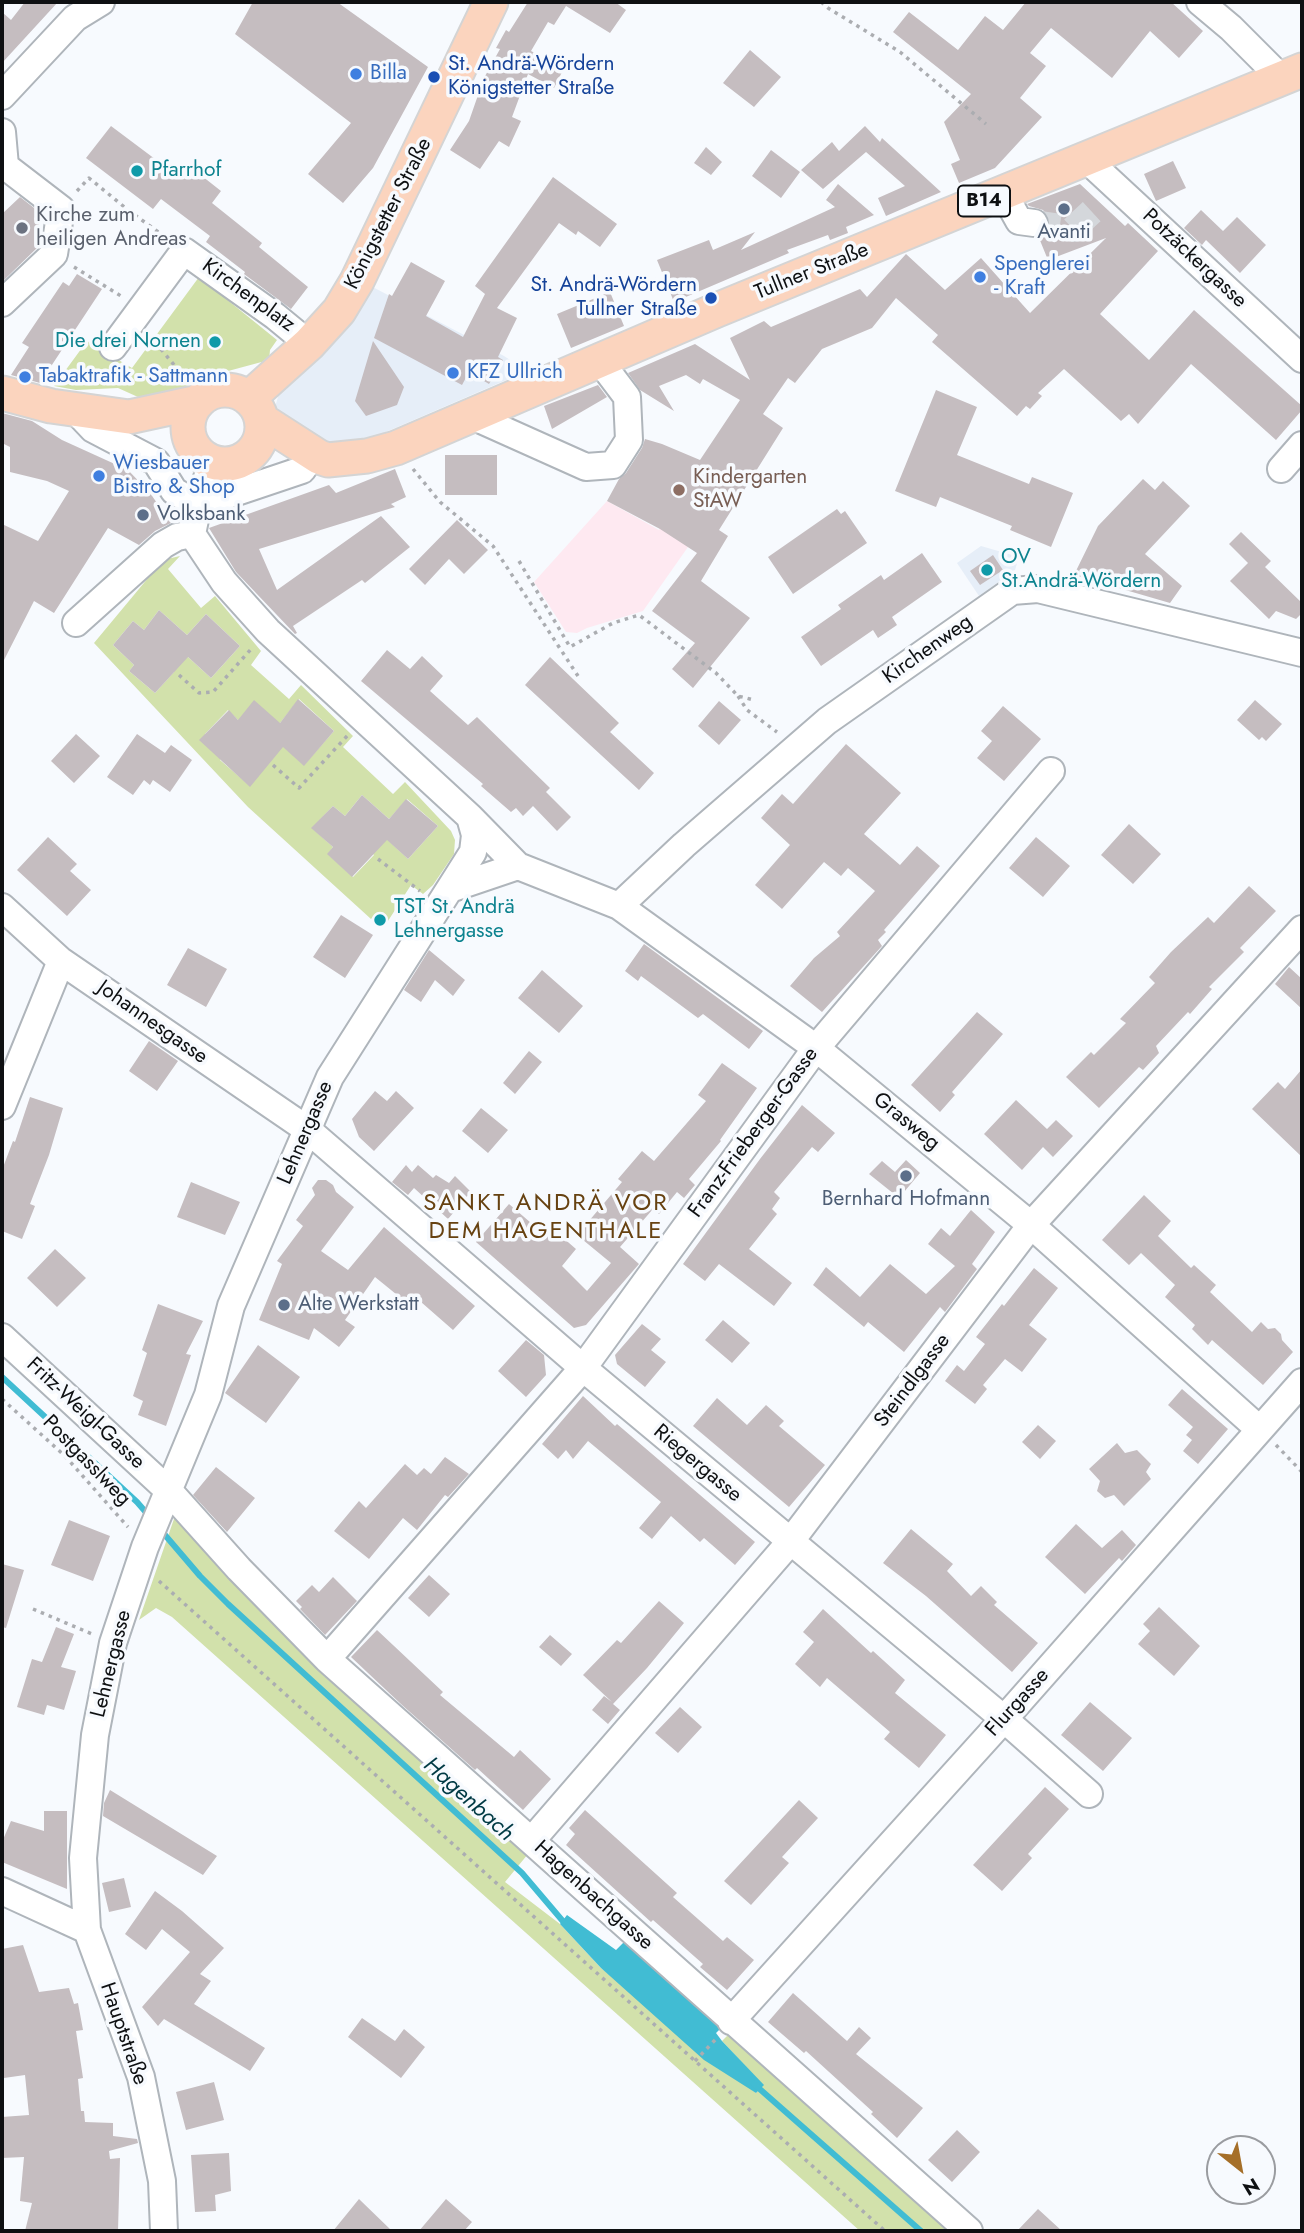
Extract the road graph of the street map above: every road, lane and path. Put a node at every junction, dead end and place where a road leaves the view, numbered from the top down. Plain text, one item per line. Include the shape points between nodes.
1 (101, 2) edge
2 (491, 2) edge
3 (821, 2) edge
4 (1200, 2) edge
5 (80, 10) edge
6 (1292, 74) edge
7 (2, 96) edge
8 (986, 124) dead end
9 (2, 132) edge
10 (1086, 159) junction
11 (3, 168) edge
12 (1004, 194) junction
13 (61, 209) junction
14 (145, 223) dead end
15 (1034, 223) tunnel mouth
16 (79, 270) dead end
17 (95, 280) dead end
18 (2, 303) edge
19 (309, 344) junction
20 (113, 347) dead end
21 (1302, 359) edge
22 (599, 360) junction
23 (2, 393) edge
24 (198, 402) junction
25 (256, 409) junction
26 (75, 410) junction
27 (470, 415) junction
28 (129, 416) junction
29 (1302, 445) edge
30 (396, 448) junction
31 (202, 453) junction
32 (249, 457) junction
33 (315, 457) junction
34 (1281, 469) dead end
35 (198, 505) junction
36 (192, 534) junction
37 (519, 561) dead end
38 (76, 623) dead end
39 (268, 631) junction
40 (1302, 653) edge
41 (179, 675) dead end
42 (578, 676) dead end
43 (738, 696) junction
44 (754, 699) dead end
45 (364, 718) junction
46 (793, 750) junction
47 (273, 765) dead end
48 (1051, 771) dead end
49 (470, 817) junction
50 (378, 859) dead end
51 (519, 866) junction
52 (444, 897) junction
53 (620, 906) junction
54 (2, 907) edge
55 (1302, 929) edge
56 (61, 961) junction
57 (816, 1048) junction
58 (2, 1106) edge
59 (307, 1130) junction
60 (1031, 1225) junction
61 (2, 1338) edge
62 (583, 1368) junction
63 (1302, 1382) edge
64 (2, 1399) edge
65 (1259, 1429) junction
66 (1302, 1472) edge
67 (166, 1497) junction
68 (790, 1542) junction
69 (142, 1555) junction
70 (33, 1609) dead end
71 (113, 1643) junction
72 (327, 1659) junction
73 (1004, 1719) junction
74 (1089, 1794) dead end
75 (532, 1840) junction
76 (2, 1891) edge
77 (87, 1930) junction
78 (731, 2021) junction
79 (695, 2062) junction
80 (164, 2231) edge
81 (885, 2231) edge
82 (969, 2231) edge

1 - 5 street
2 - 19 main road, Königstetter Straße via 357,281 339,311
3 - 8 path via 900,52
4 - 6 street
5 - 7 street
6 - 10 main road, Tullner Straße / B14
9 - 11 street
10 - 12 main road, Tullner Straße / B14
10 - 21 street, Potzäckergasse via 1110,196
11 - 13 street
12 - 15 street via 1019,222
12 - 22 main road, Tullner Straße / B14
13 - 14 path via 89,178
13 - 18 street via 54,254
16 - 17 path
19 - 20 street, Kirchenplatz via 184,251
19 - 25 main road, Königstetter Straße
22 - 27 main road, Tullner Straße / B14
22 - 27 street via 626,397 629,440 613,465 586,467
23 - 26 main road, B14
24 - 25 main road, B14 via 206,395 228,390
24 - 28 main road, B14
24 - 31 main road via 188,422
25 - 32 main road via 261,440
25 - 33 main road, B14
26 - 28 main road, B14
26 - 35 street via 93,429 156,462 174,491
27 - 30 main road, Tullner Straße / B14
28 - 31 main road, B14
29 - 34 street
30 - 33 main road, Tullner Straße / B14 via 348,459
30 - 42 path via 440,502 493,546
31 - 32 main road, B14 via 235,464
31 - 35 street
32 - 33 main road, Tullner Straße / B14
33 - 35 street via 302,470
35 - 36 street
36 - 38 street via 163,545
36 - 39 street via 224,582
37 - 43 path via 570,647 613,623 639,615 716,673
39 - 41 path via 213,692 199,693
39 - 45 street
40 - 46 street, Kirchenweg via 1038,589 1012,591
43 - 44 path
43 - 46 path via 747,710 782,735
45 - 47 path via 299,788
45 - 49 street
46 - 53 street, Kirchenweg
48 - 57 street, Franz-Frieberger-Gasse
49 - 51 street, Grasweg
49 - 52 street, Lehnergasse via 473,852
50 - 52 path
51 - 52 street
51 - 53 street, Grasweg
52 - 59 street, Lehnergasse via 330,1077
53 - 57 street, Grasweg
54 - 56 street, Johannesgasse
55 - 60 street, Steindlgasse
56 - 58 street
56 - 59 street, Johannesgasse
57 - 60 street, Grasweg
57 - 62 street, Franz-Frieberger-Gasse
59 - 62 street, Riegergasse
59 - 67 street, Lehnergasse via 231,1306 208,1395
60 - 65 street, Grasweg
60 - 68 street, Steindlgasse
61 - 67 street, Fritz-Weigl-Gasse
62 - 68 street, Riegergasse
62 - 72 street, Franz-Frieberger-Gasse
63 - 65 street, Flurgasse
64 - 69 path, Postgasslweg via 65,1456
65 - 66 path
65 - 73 street, Flurgasse
67 - 69 street, Lehnergasse
67 - 72 street, Hagenbachgasse
68 - 73 street, Riegergasse
68 - 75 street, Steindlgasse
69 - 71 street, Lehnergasse
69 - 79 path, Postgasslweg
70 - 71 path
71 - 77 street, Lehnergasse via 94,1735 83,1858
72 - 75 street, Hagenbachgasse
73 - 74 street, Riegergasse
73 - 78 street, Flurgasse
75 - 78 street, Hagenbachgasse
76 - 77 street
77 - 80 street, Hauptstraße via 141,2077 162,2181
78 - 79 path
78 - 82 street, Hagenbachgasse
79 - 81 path, Postgasslweg

